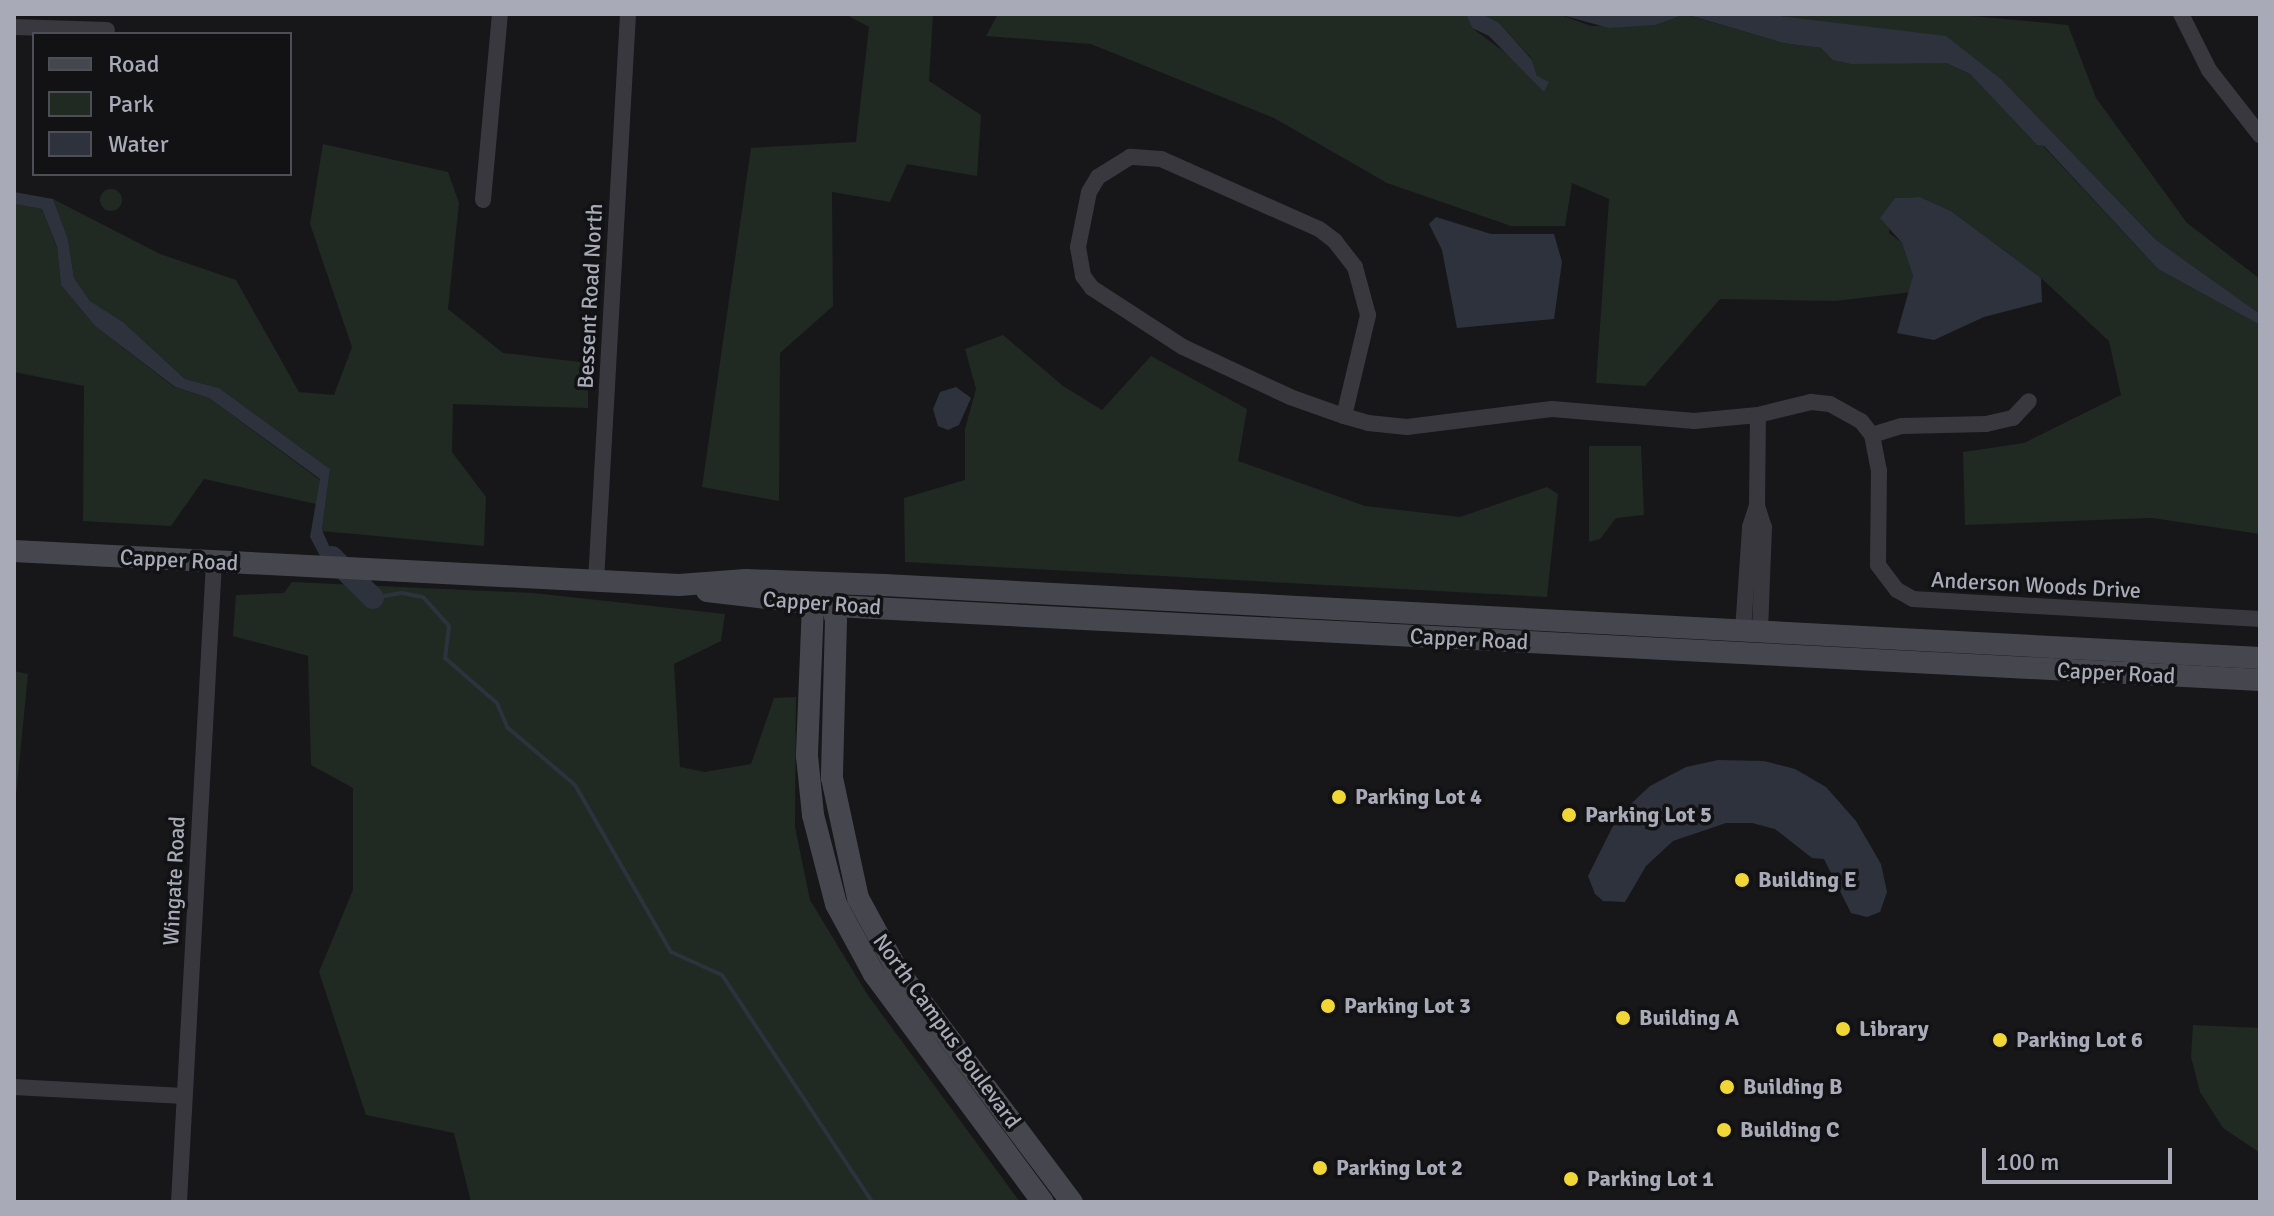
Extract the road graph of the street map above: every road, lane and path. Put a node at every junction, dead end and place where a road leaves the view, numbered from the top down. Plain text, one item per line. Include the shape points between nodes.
1 (500, 14) edge
2 (628, 14) edge
3 (2181, 14) edge
4 (107, 26) edge
5 (14, 27) edge
6 (2260, 135) edge
7 (483, 200) dead end
8 (2029, 401) dead end
9 (1758, 415) junction
10 (1344, 416) junction
11 (1872, 435) junction
12 (14, 551) edge
13 (214, 562) junction
14 (596, 581) junction
15 (823, 582) junction
16 (679, 585) junction
17 (824, 605) junction
18 (2260, 619) edge
19 (1751, 631) junction
20 (2260, 658) edge
21 (2260, 680) edge
22 (838, 872) junction
23 (14, 1087) edge
24 (184, 1096) junction
25 (995, 1099) junction
26 (976, 1114) junction
27 (179, 1202) edge
28 (1043, 1202) edge
29 (1072, 1202) edge

1 - 7 street
2 - 14 street, Bessent Road North
3 - 6 street via 2209,70
4 - 5 street
8 - 11 street via 2013,418 1986,424 1911,425
9 - 10 street via 1662,420 1571,408 1407,427
9 - 11 street via 1811,402 1830,404 1861,421
9 - 19 street via 1757,506 1764,527
10 - 10 street via 1197,354 1092,288 1078,247 1089,192 1098,177 1130,157 1161,159 1319,229 1335,241 1355,267 1368,315
11 - 18 street, Anderson Woods Drive via 1879,470 1878,565 1897,590 1913,599
12 - 13 street, Capper Road
13 - 14 street, Capper Road
13 - 24 street, Wingate Road
14 - 16 street, Capper Road
15 - 16 street, Capper Road
15 - 17 street, North Campus Boulevard
15 - 19 street, Capper Road
16 - 17 street, Capper Road
17 - 21 street, Capper Road
17 - 22 street, North Campus Boulevard
19 - 20 street, Capper Road
22 - 25 street, North Campus Boulevard via 882,947
22 - 26 street, North Campus Boulevard via 836,904 874,974
23 - 24 street
24 - 27 street, Wingate Road
25 - 26 street
25 - 29 street, North Campus Boulevard
26 - 28 street, North Campus Boulevard

